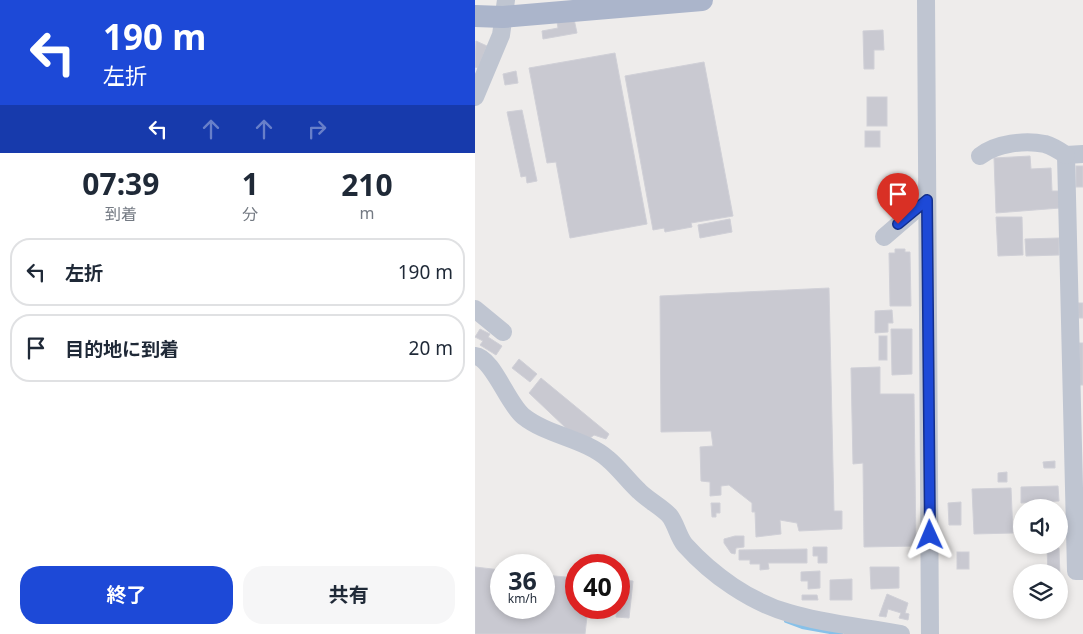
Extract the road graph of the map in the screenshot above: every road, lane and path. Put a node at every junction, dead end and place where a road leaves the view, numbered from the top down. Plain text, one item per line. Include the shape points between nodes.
1 (702, 0) edge
2 (926, 0) edge
3 (505, 8) edge
4 (475, 16) edge
5 (475, 97) edge
6 (1075, 154) edge
7 (980, 156) dead end
8 (927, 200) junction
9 (884, 237) dead end
10 (475, 309) edge
11 (503, 332) dead end
12 (475, 356) edge
13 (1083, 571) edge
14 (901, 634) edge
15 (930, 634) edge

1 - 3 main road
2 - 8 street
3 - 4 main road
3 - 5 street via 501,35
6 - 7 street via 1046,145 1017,144 996,146
6 - 13 street via 1076,571
8 - 9 street
8 - 15 street
10 - 11 street
12 - 14 street via 485,361 524,417 609,460 640,492 670,516 683,543 736,588 764,604 789,613

